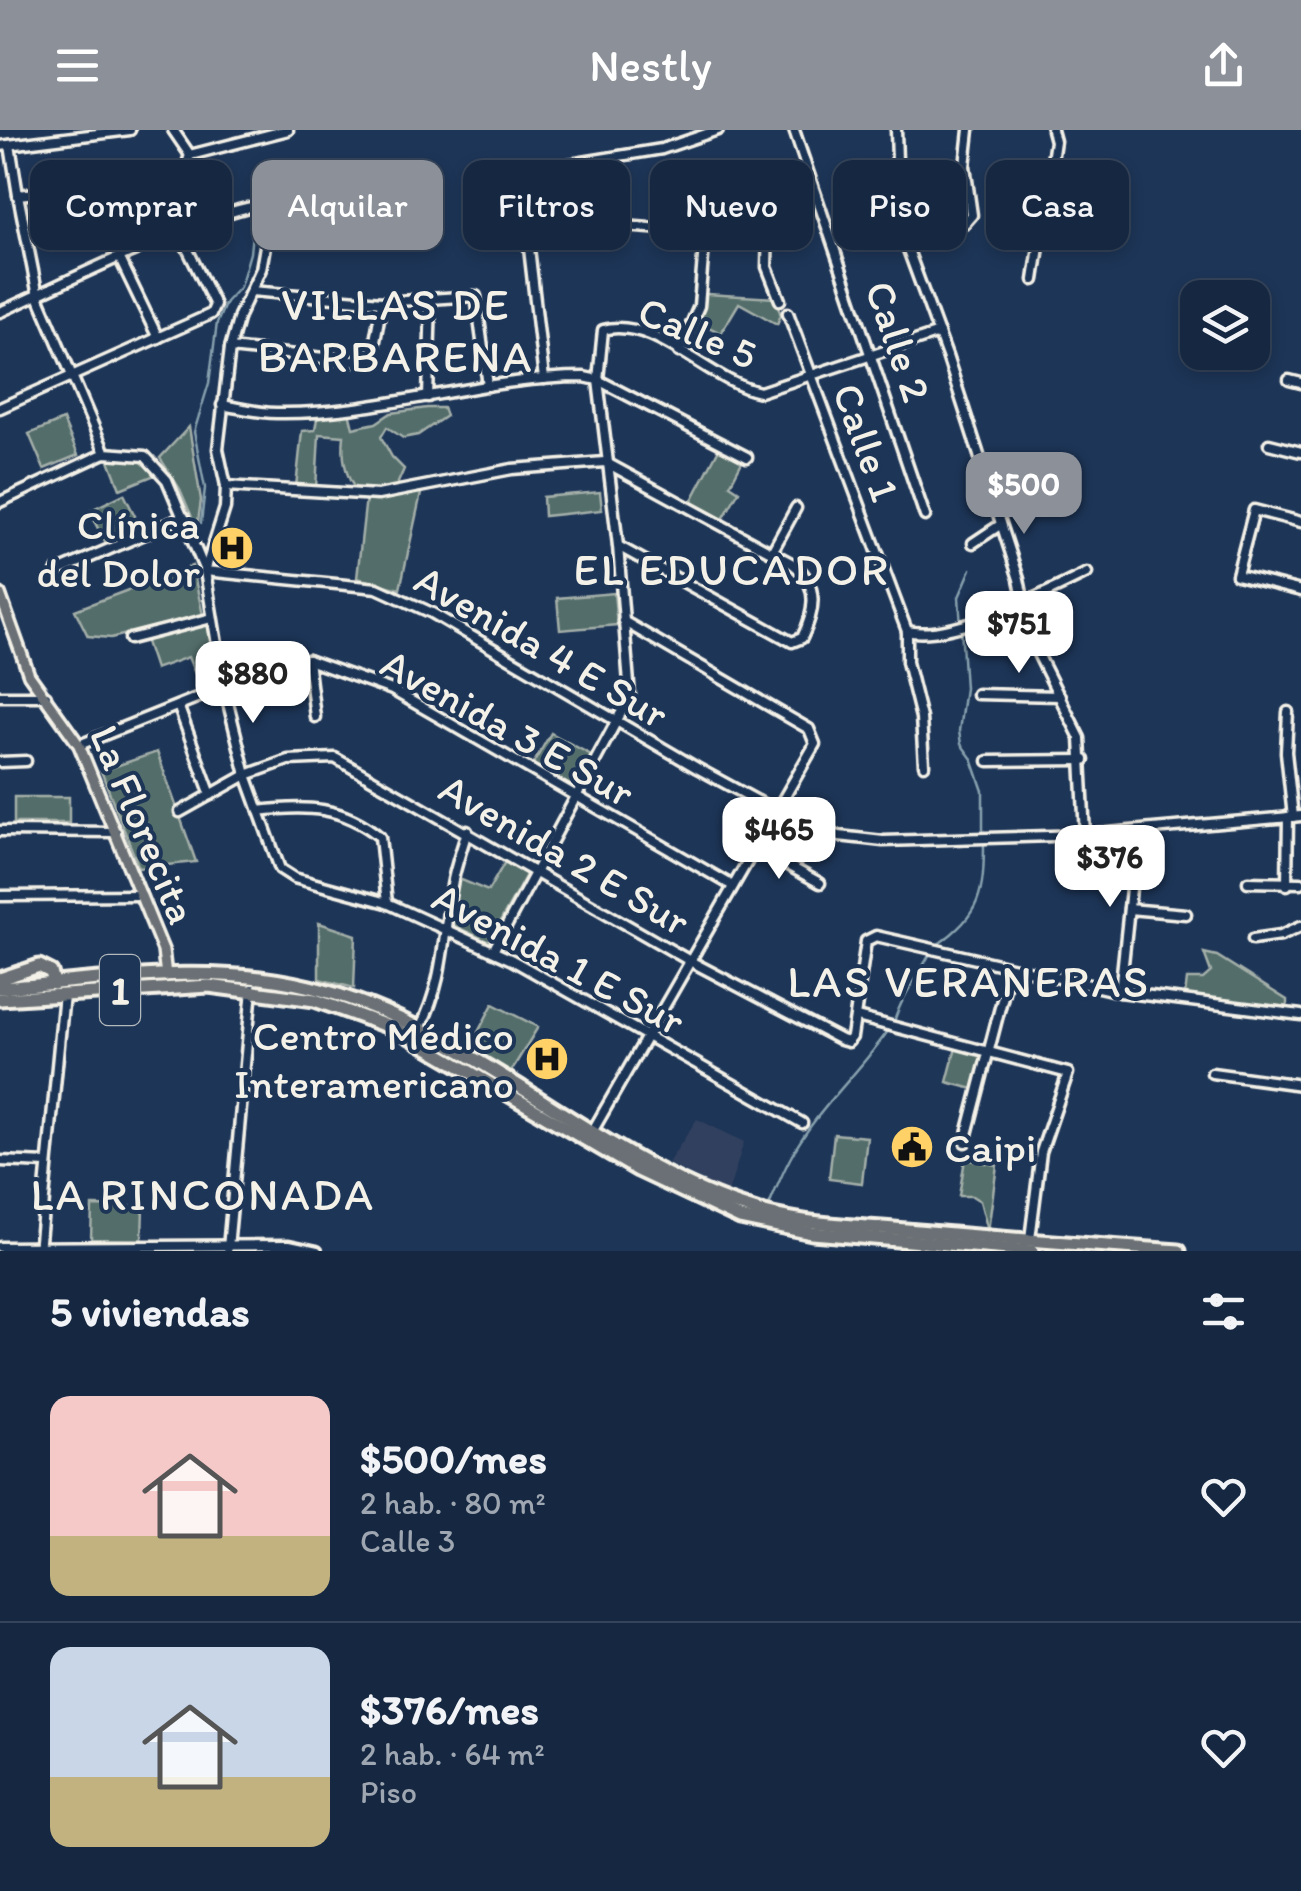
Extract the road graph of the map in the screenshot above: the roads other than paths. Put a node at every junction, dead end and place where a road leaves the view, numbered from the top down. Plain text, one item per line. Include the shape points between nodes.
1 (130, 130) edge
2 (173, 130) edge
3 (288, 130) edge
4 (676, 130) edge
5 (718, 130) edge
6 (794, 130) edge
7 (896, 130) edge
8 (969, 130) edge
9 (1052, 130) edge
10 (680, 143) junction
11 (5, 146) edge
12 (190, 155) junction
13 (188, 160) edge
14 (587, 160) edge
15 (897, 160) edge
16 (965, 160) edge
17 (966, 178) edge
18 (30, 194) edge
19 (18, 195) junction
20 (232, 212) edge
21 (966, 222) edge
22 (140, 250) edge
23 (187, 250) edge
24 (529, 250) edge
25 (705, 250) edge
26 (766, 250) edge
27 (907, 250) edge
28 (120, 259) junction
29 (1034, 280) dead end
30 (251, 290) junction
31 (38, 296) junction
32 (431, 300) junction
33 (780, 300) dead end
34 (382, 302) junction
35 (0, 312) edge
36 (788, 314) dead end
37 (939, 333) junction
38 (158, 338) junction
39 (230, 348) junction
40 (679, 352) junction
41 (874, 357) junction
42 (71, 377) junction
43 (812, 377) junction
44 (544, 379) junction
45 (598, 380) junction
46 (1289, 380) dead end
47 (1301, 383) edge
48 (488, 386) junction
49 (428, 397) junction
50 (222, 406) junction
51 (0, 408) edge
52 (1270, 444) dead end
53 (1301, 452) edge
54 (105, 453) junction
55 (747, 456) dead end
56 (605, 462) junction
57 (226, 486) junction
58 (0, 502) edge
59 (796, 508) dead end
60 (925, 516) dead end
61 (184, 517) junction
62 (1301, 522) edge
63 (1000, 525) junction
64 (973, 543) dead end
65 (618, 546) junction
66 (772, 552) junction
67 (205, 570) junction
68 (56, 572) dead end
69 (1087, 573) dead end
70 (1301, 590) edge
71 (0, 594) edge
72 (1024, 603) junction
73 (212, 618) junction
74 (622, 621) junction
75 (5, 628) edge
76 (906, 631) junction
77 (130, 639) dead end
78 (308, 660) junction
79 (224, 686) junction
80 (977, 694) dead end
81 (0, 696) edge
82 (46, 696) junction
83 (1060, 696) junction
84 (179, 708) junction
85 (1288, 712) dead end
86 (316, 716) dead end
87 (618, 724) junction
88 (79, 744) junction
89 (988, 760) dead end
90 (1084, 760) junction
91 (0, 762) edge
92 (26, 762) dead end
93 (924, 766) dead end
94 (246, 775) junction
95 (211, 795) junction
96 (578, 797) junction
97 (259, 811) junction
98 (776, 811) junction
99 (180, 812) dead end
100 (1294, 817) edge
101 (0, 831) edge
102 (467, 831) junction
103 (116, 832) junction
104 (1137, 832) junction
105 (1085, 836) junction
106 (756, 848) junction
107 (535, 873) junction
108 (1248, 882) dead end
109 (820, 883) dead end
110 (1301, 884) edge
111 (733, 886) junction
112 (1287, 886) junction
113 (0, 896) edge
114 (141, 896) junction
115 (387, 902) junction
116 (1129, 909) junction
117 (1186, 914) dead end
118 (1301, 926) edge
119 (446, 928) junction
120 (1253, 939) dead end
121 (493, 951) junction
122 (690, 962) junction
123 (1010, 970) junction
124 (198, 974) junction
125 (166, 976) junction
126 (2, 986) edge
127 (310, 986) junction
128 (252, 988) junction
129 (52, 989) junction
130 (1120, 992) junction
131 (64, 994) junction
132 (0, 1001) edge
133 (1301, 1015) edge
134 (856, 1016) junction
135 (419, 1030) junction
136 (647, 1038) junction
137 (990, 1050) junction
138 (1212, 1073) dead end
139 (1301, 1085) edge
140 (802, 1122) dead end
141 (590, 1135) junction
142 (965, 1142) dead end
143 (0, 1161) edge
144 (47, 1163) junction
145 (1010, 1238) junction
146 (1031, 1245) edge
147 (0, 1247) edge
148 (961, 1248) edge
149 (39, 1249) edge
150 (228, 1249) edge
151 (1148, 1249) edge
152 (317, 1251) edge
153 (1073, 1251) edge
154 (1081, 1251) edge
155 (1178, 1251) edge

1 - 11 street
2 - 12 street
3 - 12 street
4 - 10 street
5 - 10 street
6 - 41 street, Calle 2
7 - 15 street
8 - 16 street
9 - 29 street
10 - 14 street
11 - 19 street
12 - 13 street
17 - 21 street via 972,215
18 - 19 street
19 - 31 street
20 - 30 street via 249,206 270,212
22 - 28 street
23 - 38 street via 214,308
24 - 44 street
25 - 40 street via 700,306
26 - 33 street
27 - 37 street
28 - 31 street
28 - 38 street
30 - 34 street
30 - 39 street
31 - 35 street
31 - 42 street
32 - 34 street
32 - 48 street via 476,296
32 - 49 street
34 - 39 street via 371,362
36 - 43 street, Calle 1
37 - 41 street, Calle 5
37 - 63 street
38 - 42 street
39 - 50 street
40 - 43 street, Calle 5 via 734,385 760,392
40 - 45 street, Calle 5 via 641,332 603,330
41 - 43 street, Calle 5
41 - 60 street, Calle 2
42 - 51 street
42 - 54 street
43 - 76 street, Calle 1
44 - 45 street
44 - 48 street
45 - 55 street
45 - 56 street
46 - 47 street
48 - 49 street
49 - 50 street via 274,413
50 - 57 street via 218,449
52 - 53 street
54 - 58 street
54 - 61 street via 135,453 154,463
56 - 57 street via 512,469 378,496
56 - 65 street
56 - 66 street
57 - 67 street
59 - 66 street
61 - 67 street
61 - 68 street
62 - 70 street via 1254,510 1237,575
63 - 64 street
63 - 72 street
65 - 66 street via 798,642 814,609 809,582
65 - 74 street
67 - 73 street
67 - 87 street, Avenida 4 E Sur via 377,588 432,613
69 - 72 street
71 - 75 main road, La Florecita
72 - 76 street via 968,622
72 - 83 street via 1032,642
73 - 77 street
73 - 79 street
74 - 87 street via 630,696
74 - 98 street via 808,729 814,749
75 - 82 main road, La Florecita
76 - 93 street, Calle 1
78 - 79 street
78 - 86 street
78 - 96 street, Avenida 3 E Sur via 392,690
79 - 84 street
79 - 94 street
80 - 83 street
81 - 82 street
82 - 88 main road, La Florecita
83 - 90 street
84 - 88 street
84 - 95 street
85 - 100 street
87 - 96 street
87 - 98 street, Avenida 4 E Sur
88 - 103 main road, La Florecita
89 - 90 street
90 - 105 street
91 - 92 street
94 - 95 street, Avenida 2 E Sur
94 - 97 street
94 - 102 street, Avenida 2 E Sur via 288,760 335,758
95 - 99 street, Avenida 2 E Sur
96 - 107 street
96 - 111 street, Avenida 3 E Sur
97 - 115 street, Avenida 1 E Sur via 280,869
97 - 115 street via 306,806 360,820 380,837
98 - 105 street, Avenida 4 E Sur via 860,840
98 - 106 street
100 - 104 street, Avenida 4 E Sur
100 - 112 street
101 - 103 street
102 - 107 street, Avenida 2 E Sur
102 - 119 street
103 - 114 main road, La Florecita
104 - 105 street, Avenida 4 E Sur
104 - 116 street
106 - 109 street
106 - 111 street
107 - 121 street
107 - 122 street, Avenida 2 E Sur
108 - 112 street
110 - 112 street
111 - 122 street
113 - 114 street
114 - 125 main road, La Florecita
115 - 119 street, Avenida 1 E Sur
116 - 117 street
116 - 130 street
118 - 120 street
119 - 121 street, Avenida 1 E Sur
119 - 135 street via 438,987
121 - 136 street, Avenida 1 E Sur
122 - 134 street, Avenida 2 E Sur via 848,1042
122 - 136 street
123 - 130 street
123 - 134 street via 870,936
123 - 137 street
124 - 125 highway, 1
124 - 127 highway, 1
124 - 128 highway
125 - 129 highway, 1
126 - 129 highway, 1
126 - 129 highway via 39,966 51,972
127 - 128 highway
127 - 135 highway, 1
128 - 131 highway, 1
128 - 141 highway, 1 via 367,1015
128 - 150 street
129 - 131 highway, 1
129 - 132 highway
130 - 133 street
131 - 144 street
134 - 137 street
135 - 141 highway, 1
136 - 140 street, Avenida 1 E Sur
136 - 141 street
137 - 142 street
137 - 146 street via 1068,1073 1042,1152
138 - 139 street
141 - 145 highway, 1 via 756,1211
141 - 148 highway, 1 via 693,1198 766,1225
143 - 144 street
144 - 149 street
145 - 146 highway, 1
145 - 153 highway
146 - 148 highway, 1
146 - 151 highway, 1
147 - 149 street
149 - 150 street
150 - 152 street via 290,1245
151 - 154 highway
151 - 155 highway, 1

